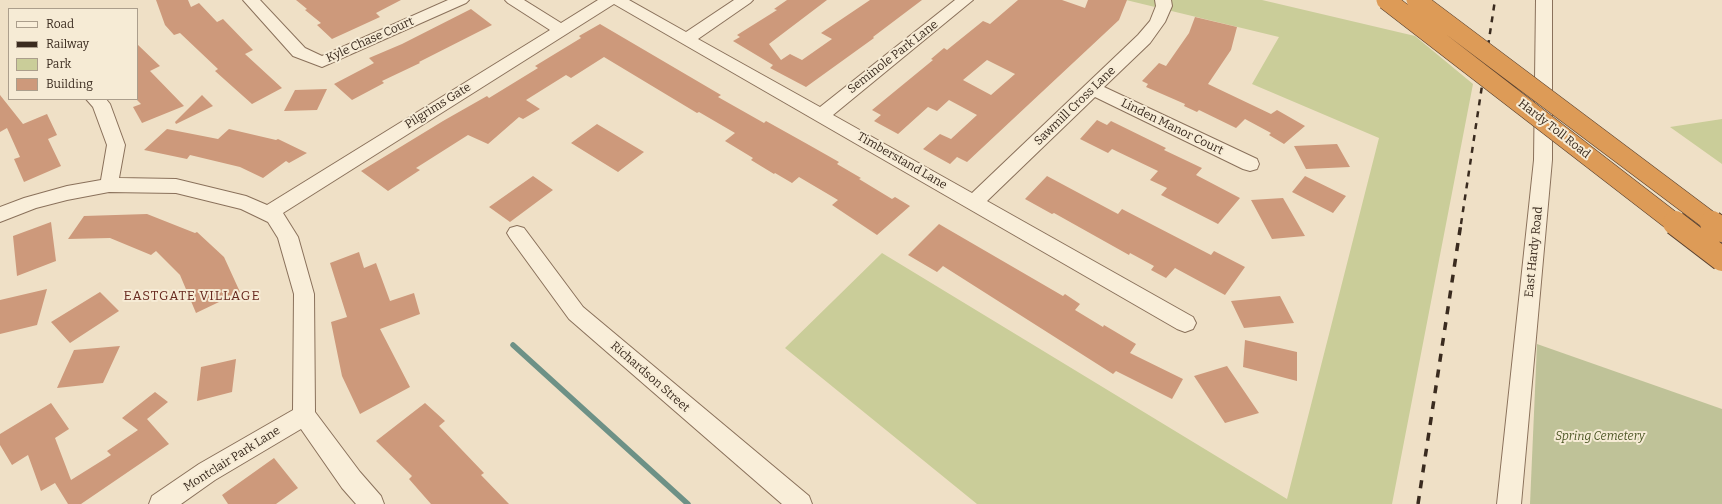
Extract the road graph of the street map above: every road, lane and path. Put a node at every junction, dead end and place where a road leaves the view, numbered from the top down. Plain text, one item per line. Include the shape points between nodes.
1 (251, 0) edge
2 (461, 0) edge
3 (513, 0) edge
4 (609, 0) edge
5 (618, 0) edge
6 (745, 0) edge
7 (965, 0) edge
8 (1163, 0) edge
9 (1386, 0) edge
10 (1416, 0) edge
11 (1544, 0) edge
12 (560, 29) junction
13 (686, 39) junction
14 (1093, 89) junction
15 (96, 100) edge
16 (820, 115) junction
17 (1250, 164) dead end
18 (109, 185) junction
19 (974, 203) junction
20 (268, 213) junction
21 (0, 215) edge
22 (1722, 230) edge
23 (517, 233) dead end
24 (1722, 259) edge
25 (1185, 323) dead end
26 (304, 415) junction
27 (161, 504) edge
28 (372, 504) edge
29 (800, 504) edge
30 (1509, 504) edge

1 - 2 street, Kyle Chase Court via 299,52 322,62
3 - 12 street
4 - 12 street, Pilgrims Gate
5 - 13 street, Timberstand Lane
6 - 13 street
7 - 16 street, Seminole Park Lane
8 - 14 street, Sawmill Cross Lane via 1164,6 1157,22 1144,39
9 - 24 highway, Hardy Toll Road, bridge
10 - 22 highway, Hardy Toll Road, bridge
11 - 30 street, East Hardy Road via 1543,160
12 - 20 street, Pilgrims Gate
13 - 16 street, Timberstand Lane
14 - 17 street, Linden Manor Court
14 - 19 street, Sawmill Cross Lane
15 - 18 street via 101,104 116,145
16 - 19 street, Timberstand Lane
18 - 20 street via 176,186 246,203
18 - 21 street via 67,192
19 - 25 street, Timberstand Lane
20 - 26 street via 275,217 288,237 304,294
23 - 29 street, Richardson Street via 576,313
26 - 27 street, Montclair Park Lane via 207,472
26 - 28 street via 351,480

